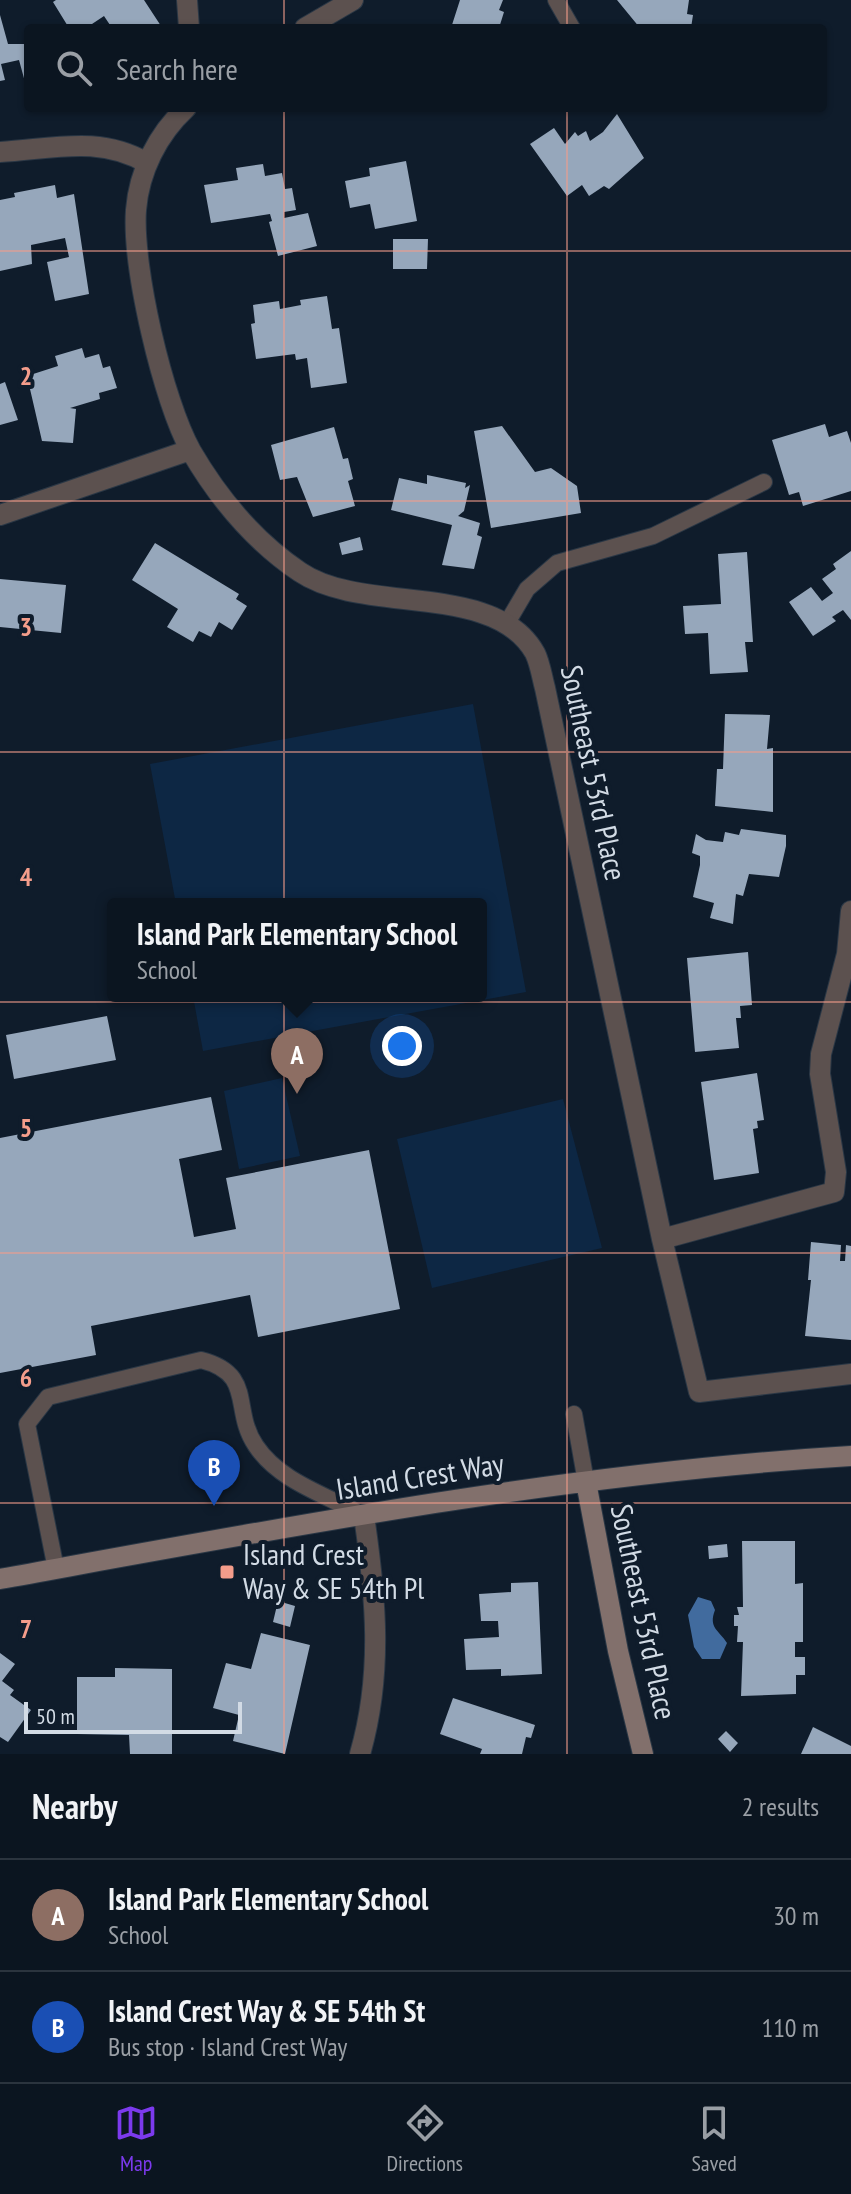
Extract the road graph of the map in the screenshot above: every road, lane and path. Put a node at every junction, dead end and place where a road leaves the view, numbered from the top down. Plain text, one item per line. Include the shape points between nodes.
1 (187, 0) edge
2 (353, 0) edge
3 (556, 0) edge
4 (189, 24) edge
5 (312, 24) edge
6 (570, 24) edge
7 (183, 112) edge
8 (0, 152) edge
9 (147, 163) junction
10 (190, 450) junction
11 (764, 482) dead end
12 (0, 515) edge
13 (507, 623) junction
14 (851, 911) edge
15 (662, 1239) junction
16 (851, 1374) edge
17 (574, 1414) dead end
18 (851, 1456) edge
19 (586, 1482) junction
20 (364, 1516) junction
21 (56, 1569) junction
22 (0, 1579) edge
23 (360, 1754) edge
24 (643, 1754) edge

1 - 4 street
2 - 5 street
3 - 6 lane
7 - 9 street, Southeast 53rd Place
8 - 9 street via 81,145 123,148
9 - 10 street, Southeast 53rd Place via 136,208 137,247 160,370
10 - 12 street
10 - 13 street, Southeast 53rd Place via 231,510 265,547 303,575 335,587 470,610
11 - 13 lane via 653,536 557,563 527,589
13 - 15 street, Southeast 53rd Place via 536,655 545,688
14 - 15 street via 847,954 821,1054 834,1192
15 - 16 street, Southeast 53rd Place via 699,1392
17 - 19 lane
18 - 19 main road, Island Crest Way via 715,1465
19 - 20 main road, Island Crest Way
19 - 24 main road, Southeast 53rd Place
20 - 21 main road, Island Crest Way
20 - 21 lane via 284,1475 255,1445 238,1384 222,1365 201,1360 48,1397 27,1424
20 - 23 street via 377,1636 375,1681
21 - 22 main road, Island Crest Way

